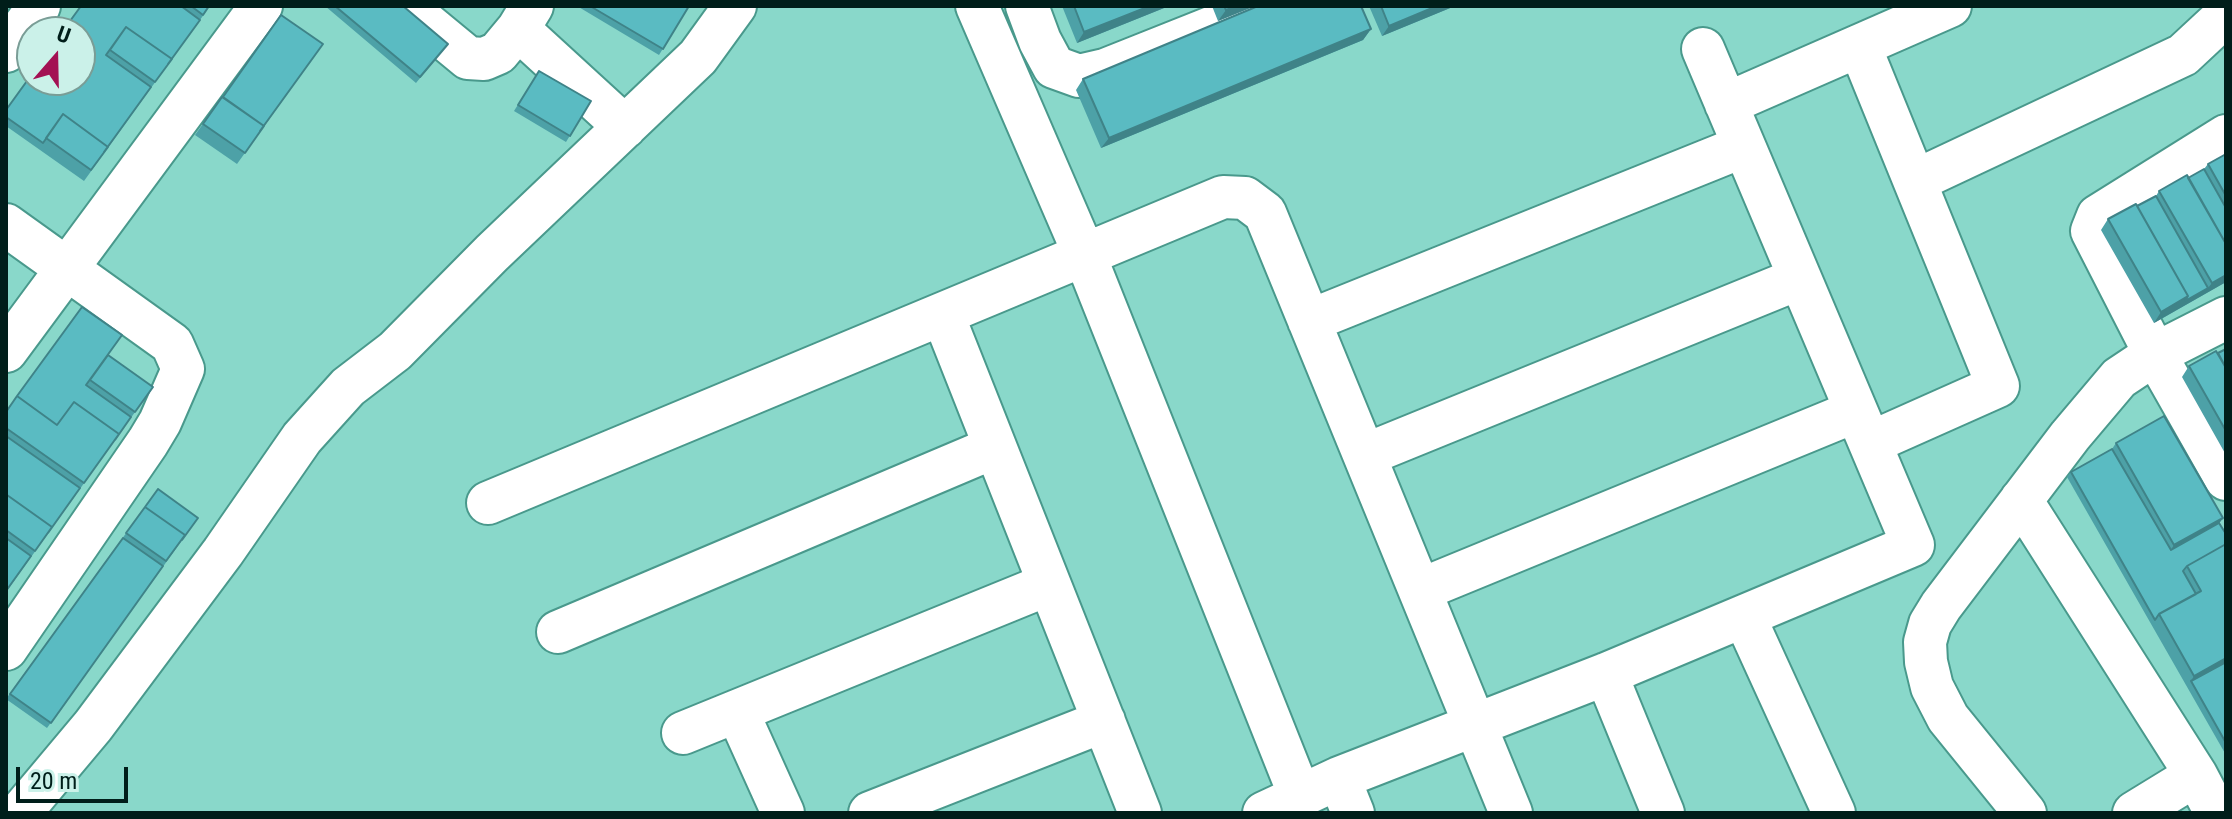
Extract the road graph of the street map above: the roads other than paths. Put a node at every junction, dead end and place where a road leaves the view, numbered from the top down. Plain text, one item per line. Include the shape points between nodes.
1 (39, 6) edge
2 (261, 6) edge
3 (405, 6) edge
4 (735, 6) edge
5 (977, 6) edge
6 (1027, 6) edge
7 (1266, 6) edge
8 (1950, 6) edge
9 (2226, 15) edge
10 (1210, 16) edge
11 (525, 17) edge
12 (1860, 47) junction
13 (1703, 49) dead end
14 (6, 51) edge
15 (1726, 104) junction
16 (625, 127) junction
17 (2226, 136) edge
18 (1744, 146) junction
19 (1915, 181) junction
20 (6, 225) edge
21 (1085, 256) junction
22 (65, 269) junction
23 (1800, 278) junction
24 (943, 315) junction
25 (2226, 318) edge
26 (1309, 321) junction
27 (6, 351) edge
28 (2155, 354) junction
29 (1863, 427) junction
30 (995, 447) junction
31 (1365, 455) junction
32 (2226, 479) edge
33 (2021, 500) junction
34 (488, 503) dead end
35 (1049, 584) junction
36 (1420, 590) junction
37 (1744, 616) junction
38 (558, 632) dead end
39 (6, 649) edge
40 (1606, 674) junction
41 (737, 711) junction
42 (1104, 721) junction
43 (1476, 725) junction
44 (683, 733) dead end
45 (2196, 775) junction
46 (1346, 796) edge
47 (1282, 805) edge
48 (20, 813) edge
49 (783, 813) edge
50 (870, 813) edge
51 (1140, 813) edge
52 (1511, 813) edge
53 (1663, 813) edge
54 (1834, 813) edge
55 (2025, 813) edge
56 (2134, 813) edge
57 (2216, 813) edge

1 - 14 street
2 - 22 street
3 - 11 street via 468,58 498,53
4 - 16 street via 698,57
5 - 21 street
6 - 10 street via 1054,67 1079,76 1105,70
7 - 10 street
8 - 12 street
9 - 19 street via 2183,55
11 - 16 street
12 - 15 street
12 - 19 street
13 - 15 street
15 - 18 street
16 - 48 street via 395,351 348,387 302,438 93,726
17 - 28 street via 2098,216 2094,224 2095,238
18 - 23 street
18 - 26 street
19 - 29 street via 1998,386
20 - 22 street
21 - 24 street
21 - 26 street via 1223,197 1245,198 1265,213
21 - 47 street
22 - 27 street
22 - 39 street via 172,344 183,369 148,442
23 - 29 street
23 - 31 street
24 - 30 street
24 - 34 street
25 - 28 street
26 - 31 street
28 - 32 street
28 - 33 street via 2119,378
29 - 36 street
29 - 37 street via 1913,545
30 - 35 street
30 - 38 street
31 - 36 street
33 - 45 street
33 - 55 street via 1941,606 1925,642 1932,687 1948,718
35 - 41 street
35 - 42 street
36 - 43 street
37 - 40 street
37 - 54 street
40 - 43 street
40 - 53 street
41 - 44 street
41 - 49 street
42 - 50 street
42 - 51 street
43 - 46 street
43 - 52 street
45 - 56 street
45 - 57 street
46 - 47 street

